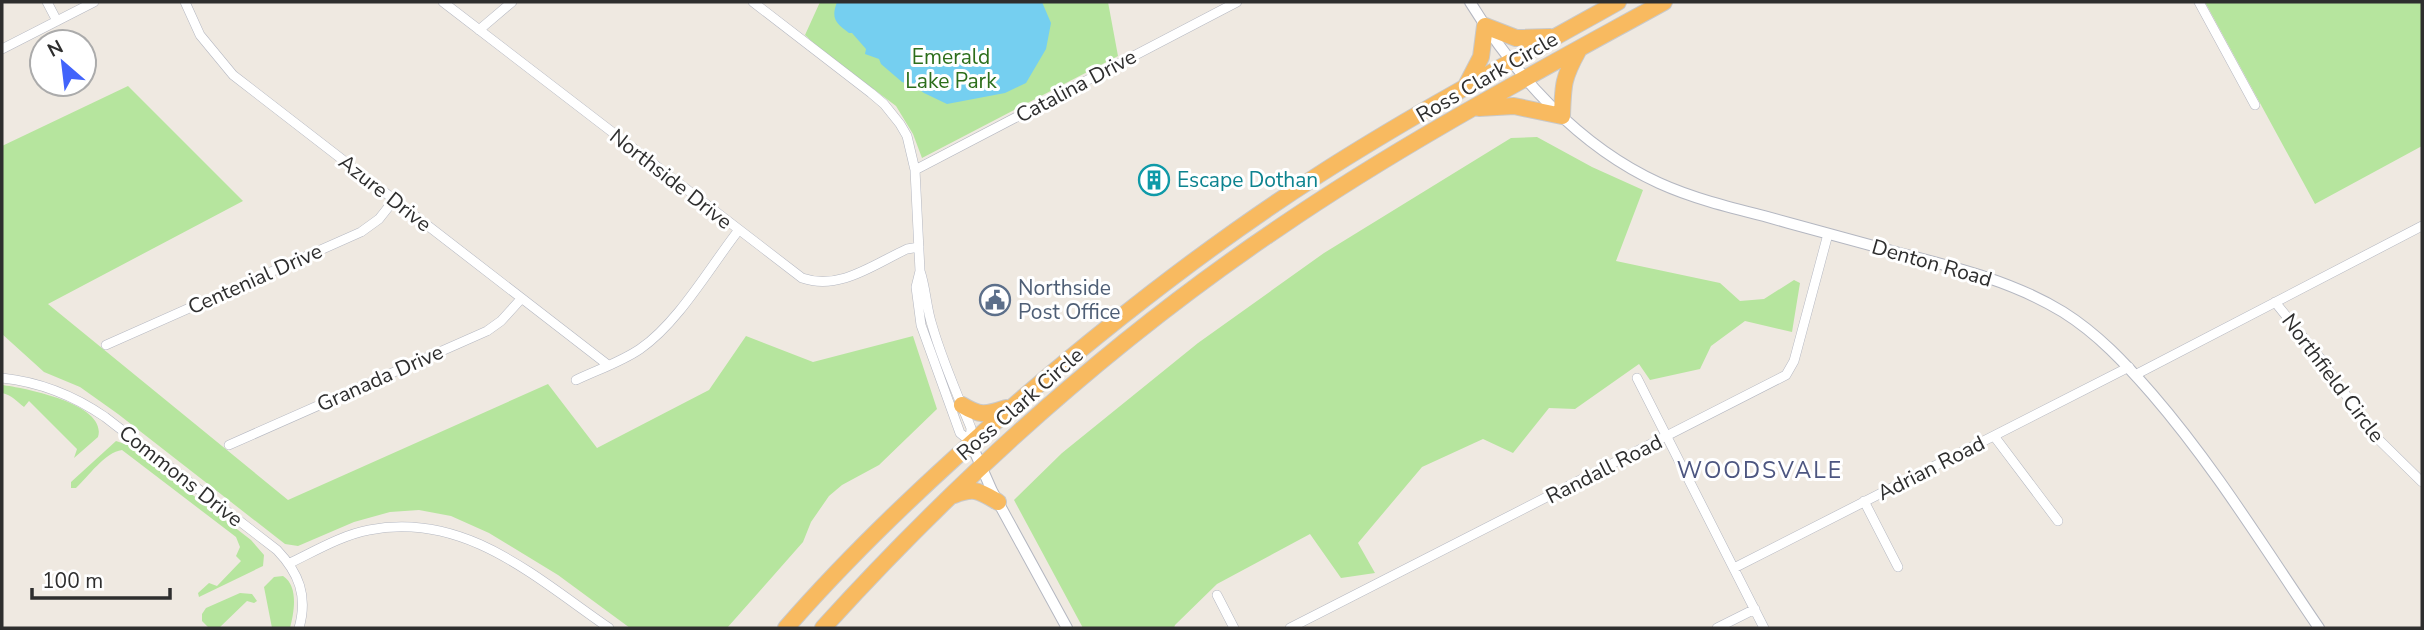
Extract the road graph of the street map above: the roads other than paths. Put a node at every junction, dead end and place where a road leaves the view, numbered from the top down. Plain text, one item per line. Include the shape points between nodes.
1 (47, 2) edge
2 (94, 2) edge
3 (184, 2) edge
4 (443, 2) edge
5 (512, 2) edge
6 (753, 2) edge
7 (1469, 2) edge
8 (1618, 2) edge
9 (1664, 2) edge
10 (2199, 2) edge
11 (1232, 3) edge
12 (1219, 6) edge
13 (57, 21) junction
14 (1485, 26) junction
15 (479, 30) junction
16 (1556, 37) junction
17 (2, 49) edge
18 (1580, 49) junction
19 (1510, 62) junction
20 (1526, 79) junction
21 (1465, 87) junction
22 (2255, 105) dead end
23 (1474, 108) junction
24 (1562, 116) junction
25 (1409, 119) junction
26 (1409, 145) junction
27 (915, 170) junction
28 (1320, 174) junction
29 (1331, 193) junction
30 (394, 200) junction
31 (2422, 226) edge
32 (738, 231) junction
33 (1828, 234) junction
34 (919, 247) junction
35 (1196, 258) junction
36 (920, 271) junction
37 (1210, 276) junction
38 (521, 299) junction
39 (2275, 302) junction
40 (106, 345) dead end
41 (608, 365) junction
42 (2132, 371) junction
43 (2, 378) edge
44 (1637, 378) dead end
45 (576, 380) dead end
46 (961, 405) junction
47 (1014, 405) junction
48 (1994, 436) junction
49 (1667, 437) junction
50 (970, 441) junction
51 (229, 445) dead end
52 (980, 466) junction
53 (2422, 482) edge
54 (945, 499) junction
55 (1864, 501) junction
56 (998, 502) junction
57 (2058, 521) dead end
58 (854, 555) junction
59 (290, 563) junction
60 (1898, 567) dead end
61 (1734, 568) junction
62 (874, 574) junction
63 (1217, 595) dead end
64 (1755, 609) junction
65 (299, 628) edge
66 (609, 628) edge
67 (786, 628) edge
68 (823, 628) edge
69 (1067, 628) edge
70 (1234, 628) edge
71 (1290, 628) edge
72 (1717, 628) edge
73 (1765, 628) edge
74 (2319, 628) edge

1 - 13 street
2 - 13 street
3 - 30 street, Azure Drive via 200,35 233,75
4 - 15 street, Northside Drive
5 - 15 street
6 - 27 street via 884,104 906,135
7 - 14 street, Denton Road
8 - 16 highway, Ross Clark Circle
9 - 18 highway, Ross Clark Circle
10 - 22 street
11 - 12 street, Catalina Drive
12 - 27 street, Catalina Drive
13 - 17 street
14 - 16 highway via 1516,38
14 - 19 street, Denton Road
14 - 21 highway via 1481,57
15 - 32 street, Northside Drive
16 - 19 highway, Ross Clark Circle
18 - 20 highway, Ross Clark Circle
18 - 24 highway via 1565,74
19 - 20 street, Denton Road
19 - 21 highway, Ross Clark Circle
20 - 23 highway, Ross Clark Circle
20 - 24 street, Denton Road
21 - 25 highway, Ross Clark Circle
23 - 24 highway via 1514,106
23 - 26 highway, Ross Clark Circle
24 - 33 street, Denton Road via 1658,183
25 - 26 highway via 1413,128
25 - 28 highway, Ross Clark Circle
26 - 29 highway, Ross Clark Circle
27 - 34 street
28 - 29 highway
28 - 35 highway, Ross Clark Circle
29 - 37 highway, Ross Clark Circle
30 - 38 street, Azure Drive
30 - 40 street, Centenial Drive via 361,232
31 - 39 street, Northfield Circle
32 - 34 street, Northside Drive via 792,272 822,283
32 - 41 street via 659,333
33 - 42 street, Denton Road via 1965,270 2026,294 2080,323
33 - 49 street, Randall Road via 1794,361 1786,375
34 - 36 street
35 - 37 highway
35 - 47 highway, Ross Clark Circle
36 - 46 street via 931,323
36 - 50 street via 916,287 921,325 960,433
37 - 52 highway, Ross Clark Circle via 1093,368
38 - 41 street, Azure Drive
38 - 51 street, Granada Drive via 487,331
39 - 42 street, Northfield Circle
39 - 53 street, Northfield Circle via 2372,433
41 - 45 street
42 - 48 street, Adrian Road
42 - 74 street, Denton Road via 2214,473
43 - 59 street, Commons Drive via 48,387 88,405
44 - 49 street
46 - 47 highway via 977,414
46 - 50 street via 971,428
47 - 50 highway, Ross Clark Circle
48 - 55 street, Adrian Road
48 - 57 street
49 - 61 street
49 - 71 street, Randall Road
50 - 52 street
50 - 58 highway, Ross Clark Circle
52 - 54 highway, Ross Clark Circle
52 - 56 street
54 - 56 highway via 970,489
54 - 62 highway, Ross Clark Circle
55 - 60 street
55 - 61 street, Adrian Road
56 - 69 street
58 - 62 highway
58 - 67 highway, Ross Clark Circle
59 - 65 street, Commons Drive via 302,596
59 - 66 street via 366,530 424,527 478,541
61 - 64 street
62 - 68 highway, Ross Clark Circle
63 - 70 street
64 - 72 street
64 - 73 street

